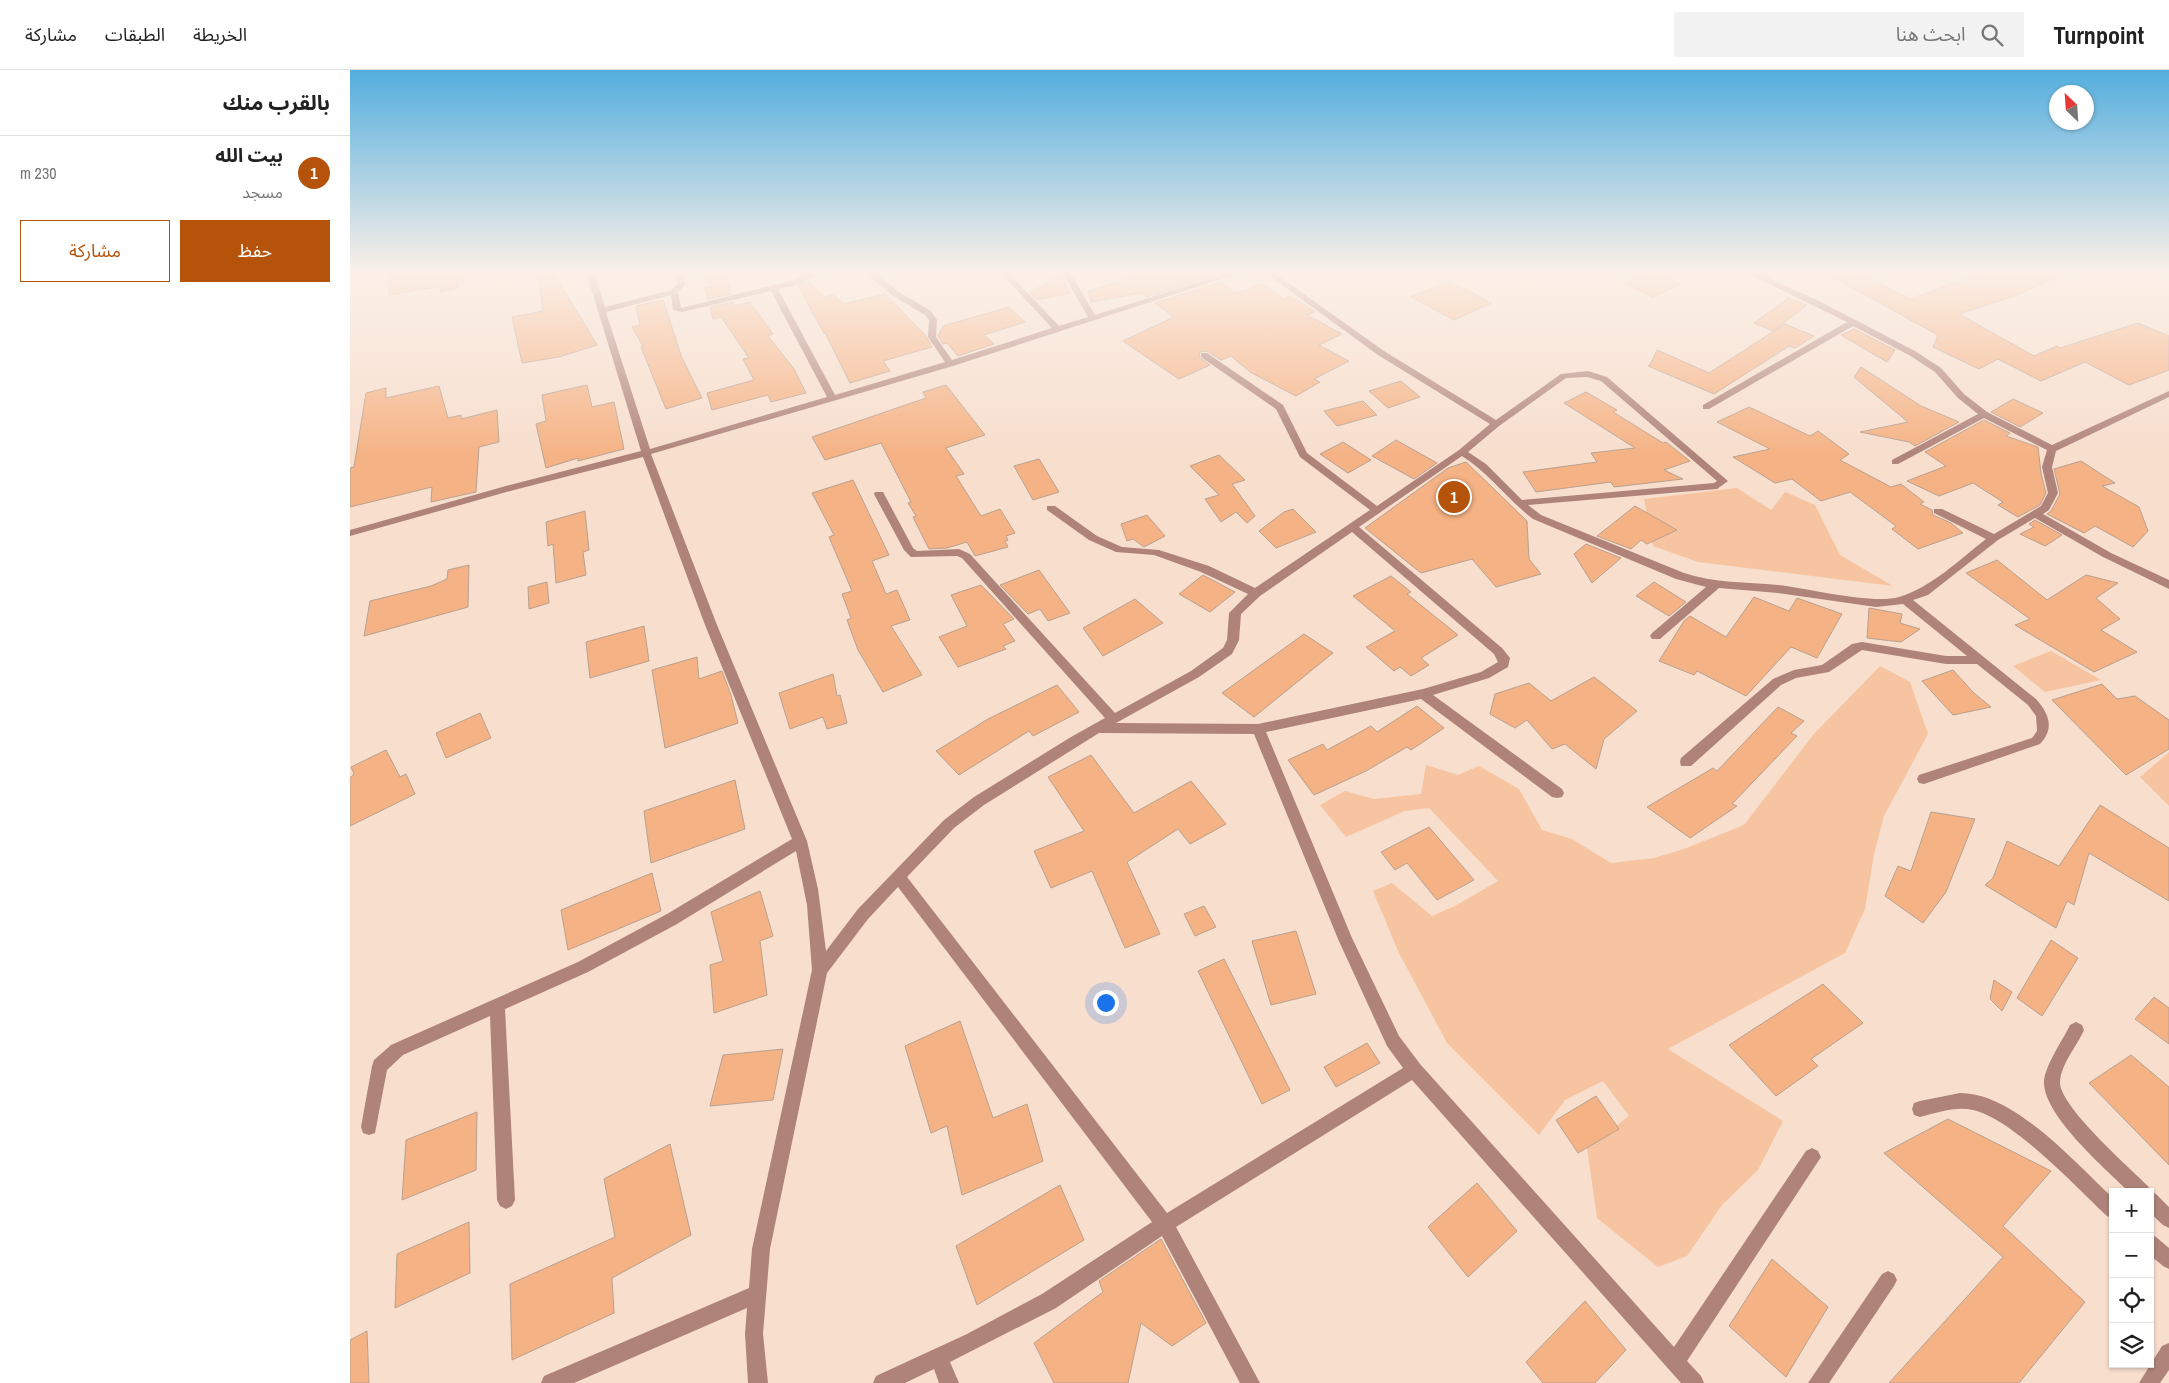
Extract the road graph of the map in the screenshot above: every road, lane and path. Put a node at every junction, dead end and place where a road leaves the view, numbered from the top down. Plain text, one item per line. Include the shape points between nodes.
1 (610, 333) edge
2 (799, 333) edge
3 (932, 333) edge
4 (1044, 333) edge
5 (1353, 333) edge
6 (1834, 333) edge
7 (1875, 333) edge
8 (1204, 355) dead end
9 (950, 364) junction
10 (2169, 394) edge
11 (832, 398) junction
12 (1706, 407) dead end
13 (1984, 414) junction
14 (1496, 424) junction
15 (2052, 449) junction
16 (646, 452) junction
17 (1462, 452) junction
18 (1895, 462) dead end
19 (879, 494) dead end
20 (1519, 503) junction
21 (1051, 508) dead end
22 (1378, 511) junction
23 (1938, 511) dead end
24 (2036, 514) junction
25 (1353, 528) junction
26 (350, 533) edge
27 (1994, 538) junction
28 (1715, 585) junction
29 (2169, 586) edge
30 (1256, 593) junction
31 (1906, 600) junction
32 (1656, 636) dead end
33 (1982, 660) junction
34 (1423, 694) junction
35 (1113, 719) junction
36 (1097, 728) junction
37 (1258, 728) junction
38 (1686, 762) dead end
39 (1924, 778) dead end
40 (1557, 793) dead end
41 (800, 841) junction
42 (900, 877) junction
43 (820, 970) junction
44 (497, 1005) junction
45 (2076, 1030) dead end
46 (1414, 1070) junction
47 (1920, 1109) dead end
48 (369, 1127) dead end
49 (1812, 1157) dead end
50 (2138, 1188) edge
51 (506, 1200) dead end
52 (2154, 1204) edge
53 (2109, 1206) edge
54 (2169, 1219) edge
55 (1166, 1224) junction
56 (2154, 1247) edge
57 (2169, 1260) edge
58 (1888, 1280) dead end
59 (757, 1294) junction
60 (2169, 1353) edge
61 (939, 1358) junction
62 (1676, 1362) junction
63 (551, 1383) edge
64 (758, 1383) edge
65 (883, 1383) edge
66 (949, 1383) edge
67 (1250, 1383) edge
68 (1694, 1383) edge
69 (1818, 1383) edge
70 (2149, 1383) edge

1 - 16 street
2 - 11 street
3 - 9 street
4 - 9 street
5 - 14 street
6 - 12 street
7 - 13 street via 1927,362 1970,405
8 - 22 street via 1274,401 1304,455
9 - 11 street
10 - 15 street
11 - 16 street
13 - 15 street
13 - 18 street
14 - 17 street
14 - 20 street via 1564,376 1579,373 1597,376 1610,383 1723,481 1717,486
15 - 24 street via 2048,467 2053,493 2050,501
16 - 26 street
16 - 41 street via 711,625
17 - 20 street via 1480,463
17 - 22 street
19 - 35 street via 909,550 915,555 959,552 966,556
20 - 28 street via 1544,521 1680,576
21 - 30 street via 1093,538 1120,550 1156,552 1205,569
22 - 25 street
23 - 27 street
24 - 27 street
24 - 29 street
25 - 30 street
25 - 34 street via 1504,658 1504,664 1494,671
27 - 31 street via 1924,592
28 - 31 street via 1778,589 1876,603
28 - 32 street
30 - 35 street via 1235,613 1233,640 1228,651 1195,674
31 - 33 street
33 - 38 street via 1946,660 1856,647 1824,669 1794,674 1777,682
33 - 39 street via 2039,710 2045,728 2043,736
34 - 37 street
34 - 40 street
35 - 36 street
36 - 37 street
36 - 42 street via 980,801 932,840
37 - 46 street via 1349,947 1393,1041
41 - 43 street via 809,871
41 - 44 street via 672,919 582,967
42 - 43 street via 863,914
42 - 55 street
43 - 59 street via 761,1249
44 - 48 street via 397,1050 380,1066
44 - 51 street
45 - 50 street via 2054,1076 2054,1096 2069,1118
46 - 55 street
46 - 62 street
47 - 53 street via 1956,1102 1973,1102 1991,1108 2025,1131
49 - 62 street
52 - 54 street
55 - 61 street via 1049,1301
55 - 67 street
56 - 57 street
58 - 69 street
59 - 63 street
59 - 64 street via 754,1334
60 - 70 street
61 - 65 street
61 - 66 street
62 - 68 street

